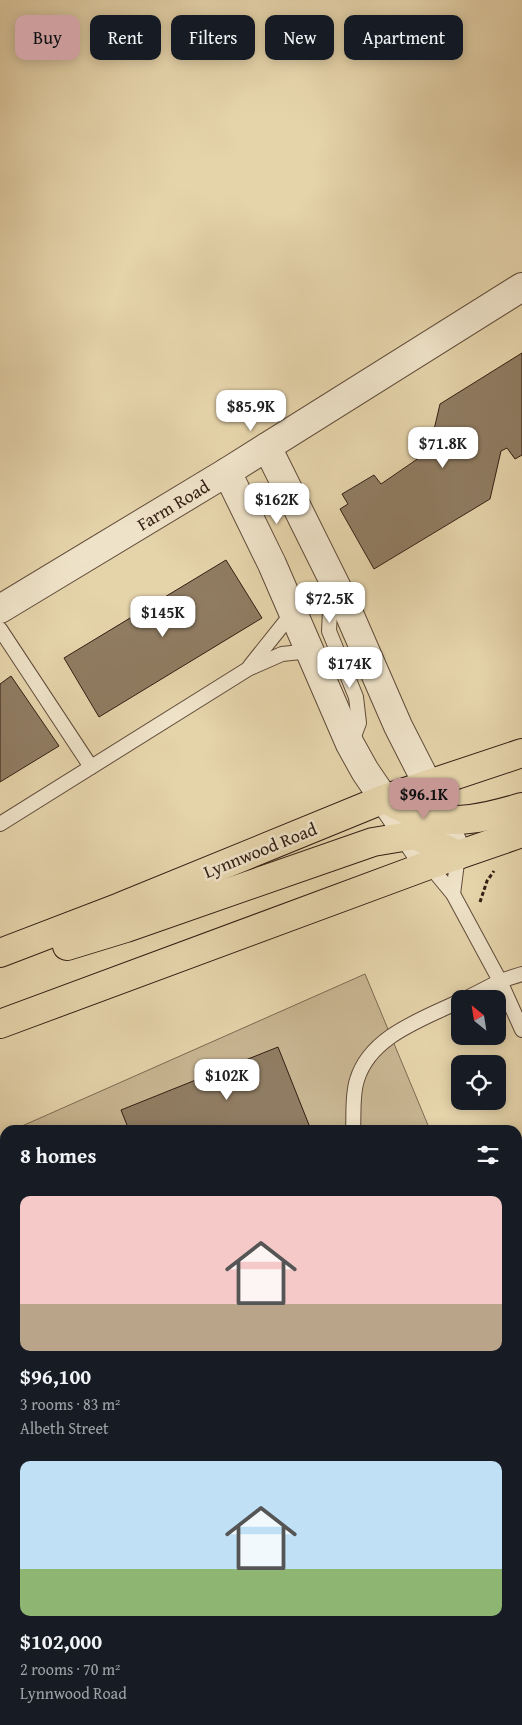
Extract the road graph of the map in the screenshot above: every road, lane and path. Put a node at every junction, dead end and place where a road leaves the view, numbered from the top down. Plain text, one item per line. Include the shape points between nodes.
1 (522, 287) edge
2 (267, 447) junction
3 (227, 472) junction
4 (344, 602) junction
5 (0, 609) edge
6 (293, 612) junction
7 (0, 629) edge
8 (310, 651) junction
9 (248, 669) junction
10 (350, 744) junction
11 (522, 753) edge
12 (91, 767) junction
13 (427, 783) junction
14 (384, 799) junction
15 (522, 807) edge
16 (443, 820) junction
17 (0, 824) edge
18 (522, 833) edge
19 (408, 835) junction
20 (458, 855) junction
21 (429, 865) junction
22 (498, 865) dead end
23 (453, 894) junction
24 (475, 934) junction
25 (0, 953) edge
26 (0, 964) edge
27 (522, 974) edge
28 (500, 981) junction
29 (482, 990) edge
30 (451, 1006) edge
31 (0, 1024) edge
32 (522, 1030) edge
33 (354, 1125) edge

1 - 2 street, Farm Road
2 - 3 street, Farm Road
2 - 4 street
3 - 5 street, Farm Road
3 - 6 street
4 - 10 lane via 330,611 328,620 329,631 356,697 359,723
4 - 13 street via 398,726
6 - 8 street
6 - 9 lane
7 - 12 lane
8 - 9 lane via 282,654
8 - 10 street
9 - 12 lane
10 - 14 street
11 - 13 main road, Lynnwood Road
12 - 17 lane
13 - 14 main road, Lynnwood Road
13 - 16 street
14 - 16 main road via 420,816
14 - 19 street
14 - 25 main road, Lynnwood Road via 120,908
15 - 16 main road via 468,820
16 - 20 street
18 - 20 main road
19 - 20 main road via 422,837
19 - 21 street
19 - 26 main road via 373,842 126,928
20 - 21 main road
20 - 23 lane
21 - 23 lane
21 - 31 main road
22 - 24 path via 487,881 478,906
23 - 24 lane
24 - 28 lane
27 - 28 lane
28 - 29 lane
28 - 32 lane
30 - 33 lane via 392,1035 370,1057 356,1082

